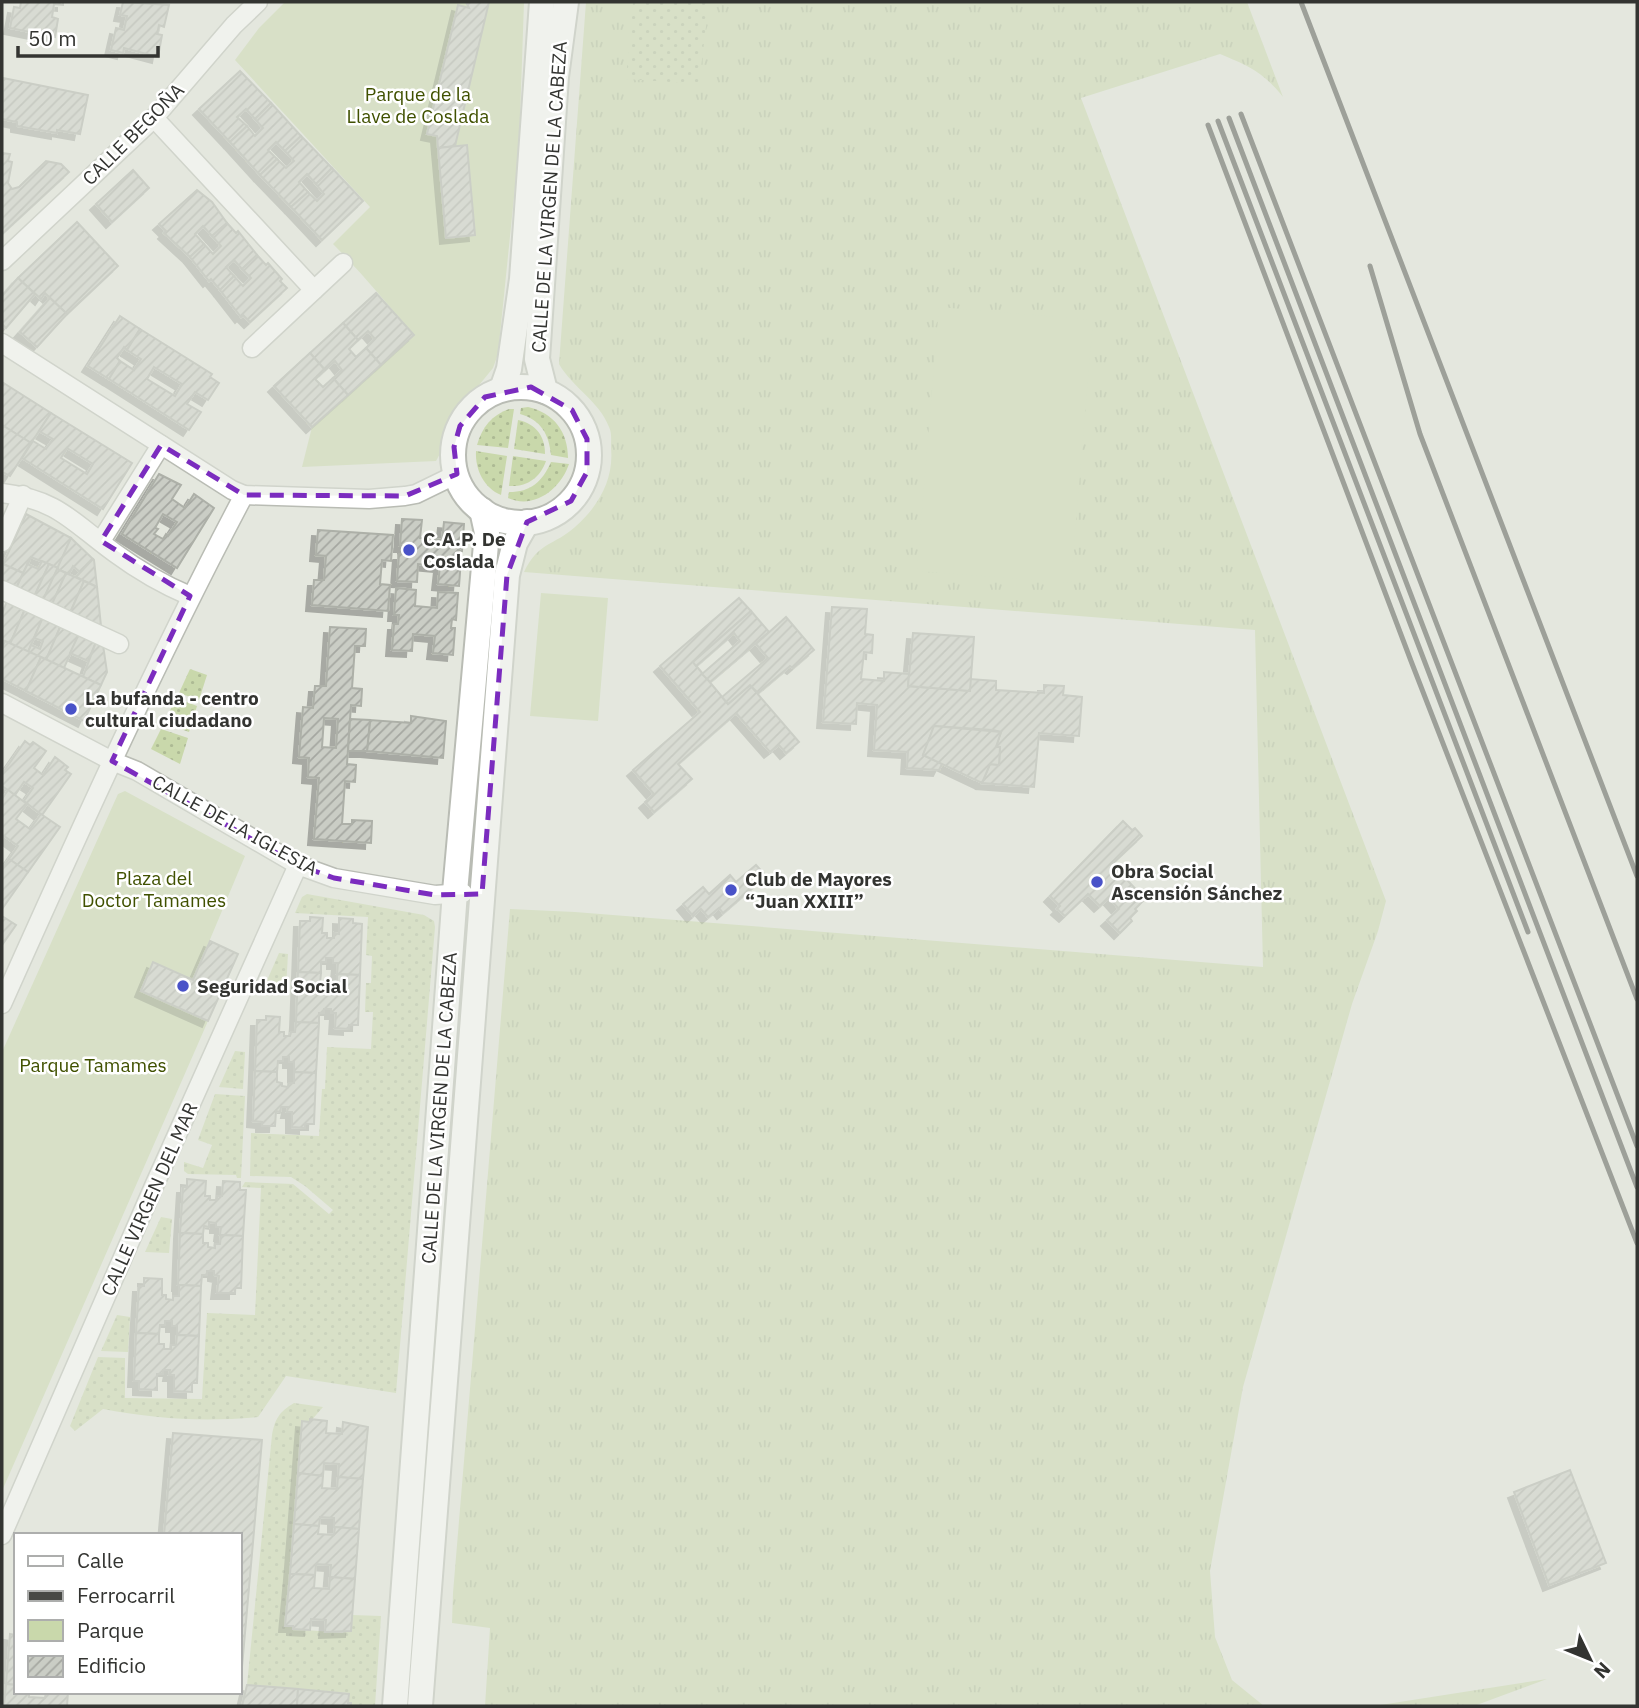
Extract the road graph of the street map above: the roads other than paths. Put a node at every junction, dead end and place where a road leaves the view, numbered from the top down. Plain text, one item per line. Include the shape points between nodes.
1 (258, 2) edge
2 (542, 2) edge
3 (566, 2) edge
4 (154, 118) junction
5 (2, 261) edge
6 (344, 263) dead end
7 (314, 290) junction
8 (2, 343) edge
9 (252, 348) dead end
10 (502, 389) junction
11 (545, 391) junction
12 (161, 445) junction
13 (457, 474) junction
14 (2, 493) edge
15 (23, 495) junction
16 (244, 495) junction
17 (482, 510) junction
18 (527, 522) junction
19 (102, 541) junction
20 (2, 542) edge
21 (2, 590) edge
22 (190, 596) junction
23 (119, 644) dead end
24 (2, 703) edge
25 (112, 761) junction
26 (298, 864) junction
27 (455, 892) junction
28 (482, 894) junction
29 (2, 1004) edge
30 (2, 1535) edge
31 (395, 1706) edge
32 (420, 1706) edge

1 - 4 street, CALLE BEGOÑA
2 - 10 main road, CALLE DE LA VIRGEN DE LA CABEZA via 522,279
3 - 11 main road, CALLE DE LA VIRGEN DE LA CABEZA via 556,77 537,359
4 - 5 street, CALLE BEGOÑA
4 - 7 street
6 - 7 street
7 - 9 street
8 - 12 street
10 - 11 main road
10 - 13 main road via 470,410 460,426 454,447
11 - 18 main road via 566,404 582,424 589,456 584,480 571,501 558,512
12 - 16 street
12 - 19 street
13 - 16 street via 404,496
13 - 17 main road via 462,488
14 - 15 street
15 - 19 street via 67,514
15 - 20 street
16 - 22 street
17 - 18 main road via 495,518
17 - 27 main road, CALLE DE LA VIRGEN DE LA CABEZA via 487,533
18 - 28 main road, CALLE DE LA VIRGEN DE LA CABEZA via 514,543 506,575
19 - 22 street via 114,553
21 - 23 street
22 - 25 street
24 - 25 street, CALLE DE LA IGLESIA
25 - 26 street, CALLE DE LA IGLESIA
25 - 29 street
26 - 27 street, CALLE DE LA IGLESIA via 350,883 435,895
26 - 30 street, CALLE VIRGEN DEL MAR
27 - 28 street, CALLE DE LA IGLESIA
27 - 31 main road, CALLE DE LA VIRGEN DE LA CABEZA
28 - 32 main road, CALLE DE LA VIRGEN DE LA CABEZA

